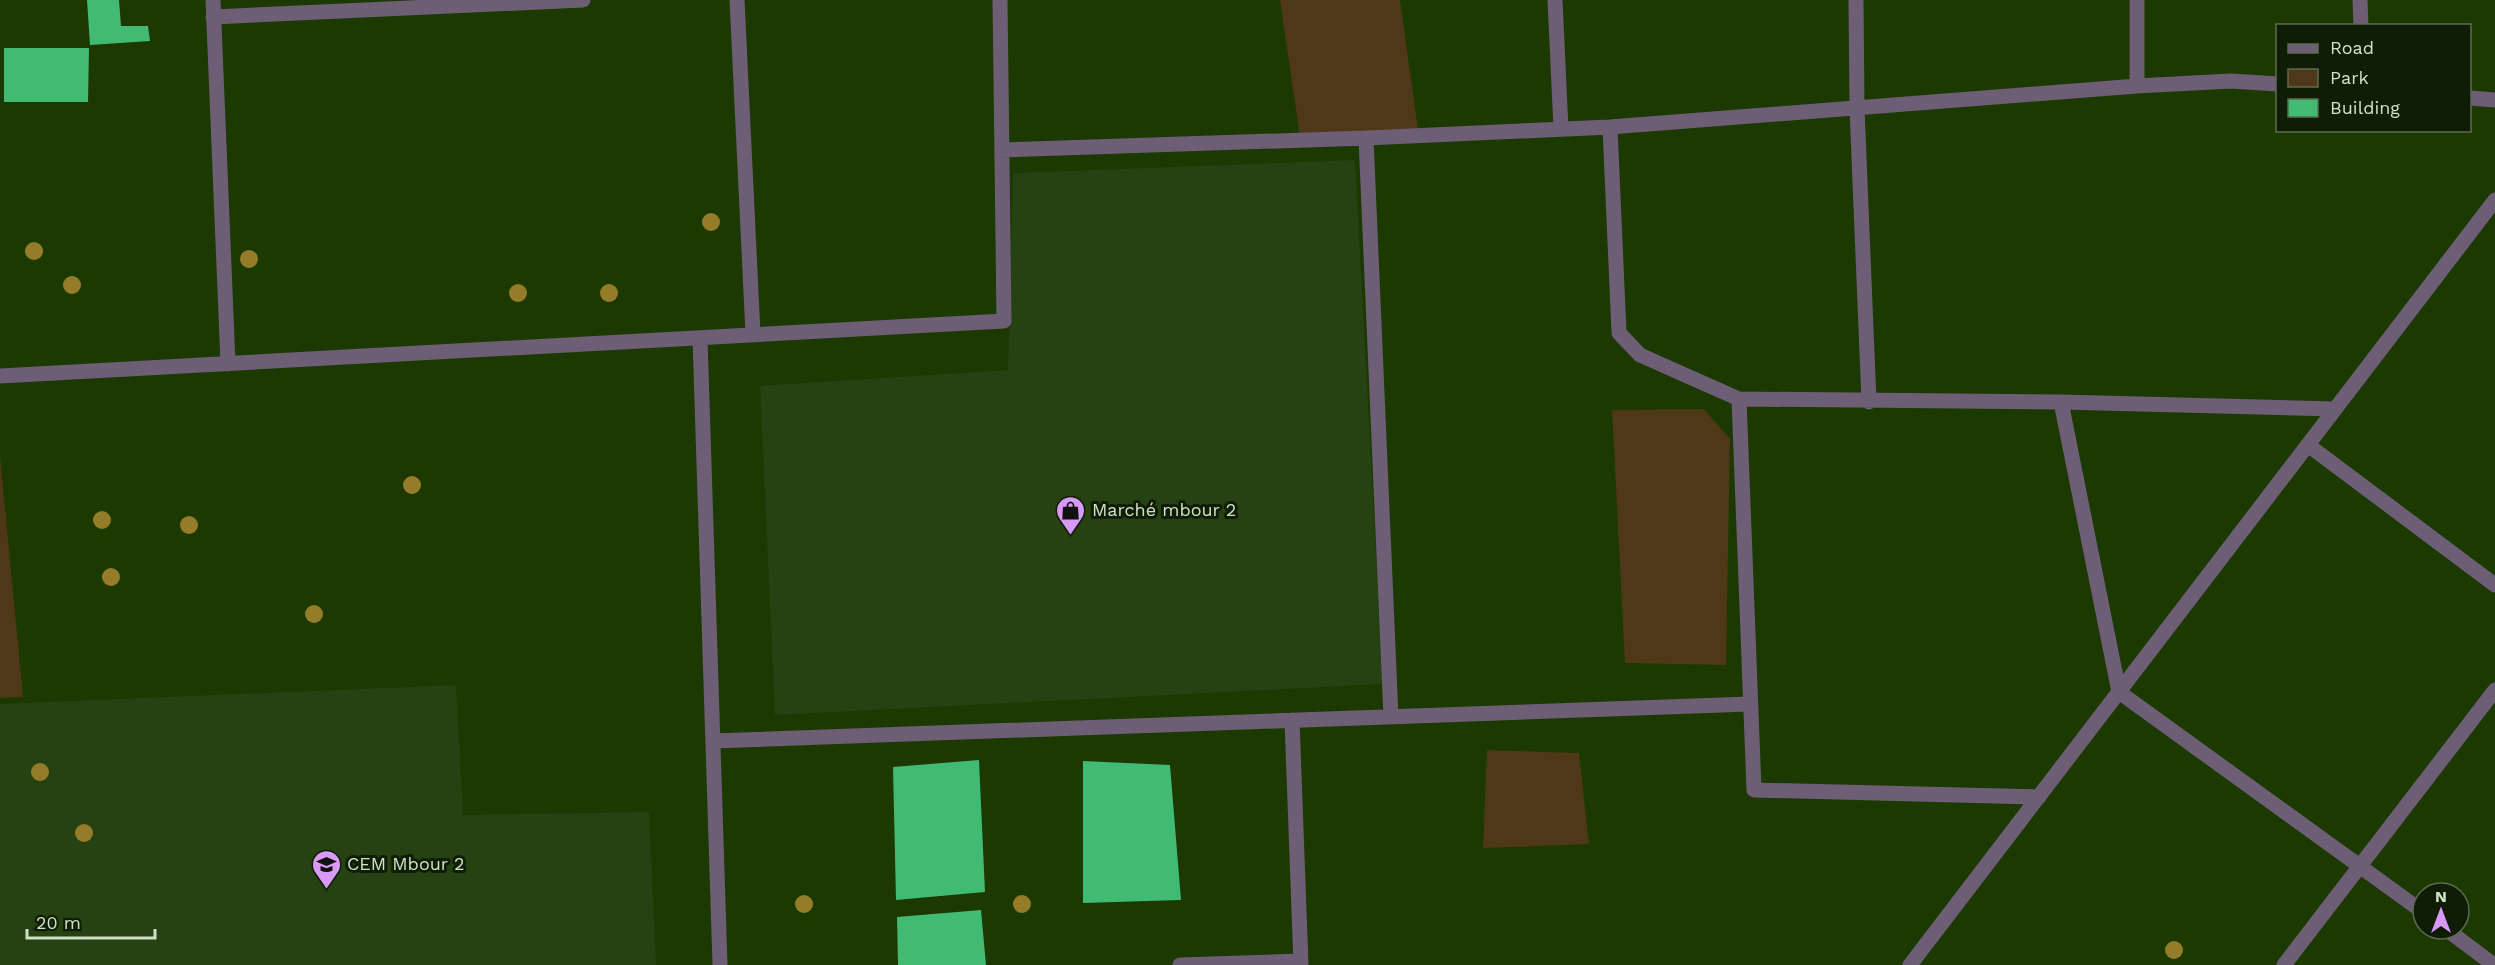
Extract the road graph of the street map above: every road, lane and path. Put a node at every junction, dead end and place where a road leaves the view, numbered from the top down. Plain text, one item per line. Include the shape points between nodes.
1 (213, 0) edge
2 (583, 0) edge
3 (737, 0) edge
4 (1000, 0) edge
5 (1555, 0) edge
6 (1856, 0) edge
7 (2137, 0) edge
8 (2360, 0) edge
9 (477, 3) edge
10 (213, 16) junction
11 (2361, 24) edge
12 (2276, 84) edge
13 (2137, 86) junction
14 (2471, 98) edge
15 (2495, 100) edge
16 (1857, 108) junction
17 (1610, 127) junction
18 (1561, 129) junction
19 (1366, 138) junction
20 (1002, 150) junction
21 (2495, 200) edge
22 (753, 334) junction
23 (700, 338) junction
24 (228, 364) junction
25 (0, 376) edge
26 (1739, 399) junction
27 (1869, 402) junction
28 (2061, 402) junction
29 (2335, 410) junction
30 (2308, 445) junction
31 (2495, 585) edge
32 (2495, 690) edge
33 (2119, 692) junction
34 (1750, 704) junction
35 (1391, 717) junction
36 (1292, 720) junction
37 (713, 741) junction
38 (2039, 797) junction
39 (2360, 865) junction
40 (2411, 903) edge
41 (2462, 941) edge
42 (1301, 963) edge
43 (720, 965) edge
44 (1179, 965) edge
45 (1910, 965) edge
46 (2284, 965) edge
47 (2494, 965) edge

1 - 10 street
2 - 9 street
3 - 22 street
4 - 20 street
5 - 18 street
6 - 16 street
7 - 13 street
8 - 11 street
9 - 10 street
10 - 24 street
12 - 13 street via 2231,81
13 - 16 street
14 - 15 street
16 - 17 street
16 - 27 street
17 - 18 street
17 - 26 street via 1619,333 1640,355
18 - 19 street
19 - 20 street
19 - 35 street
20 - 22 street via 1004,321
21 - 29 street
22 - 23 street
23 - 24 street
23 - 37 street
24 - 25 street
26 - 27 street
26 - 34 street
27 - 28 street
28 - 29 street
28 - 33 street
29 - 30 street
30 - 31 street
30 - 33 street
32 - 39 street
33 - 38 street
33 - 39 street
34 - 35 street
34 - 38 street via 1754,790
35 - 36 street
36 - 37 street
36 - 42 street
37 - 43 street
38 - 45 street
39 - 40 street
39 - 46 street
41 - 47 street
42 - 44 street

